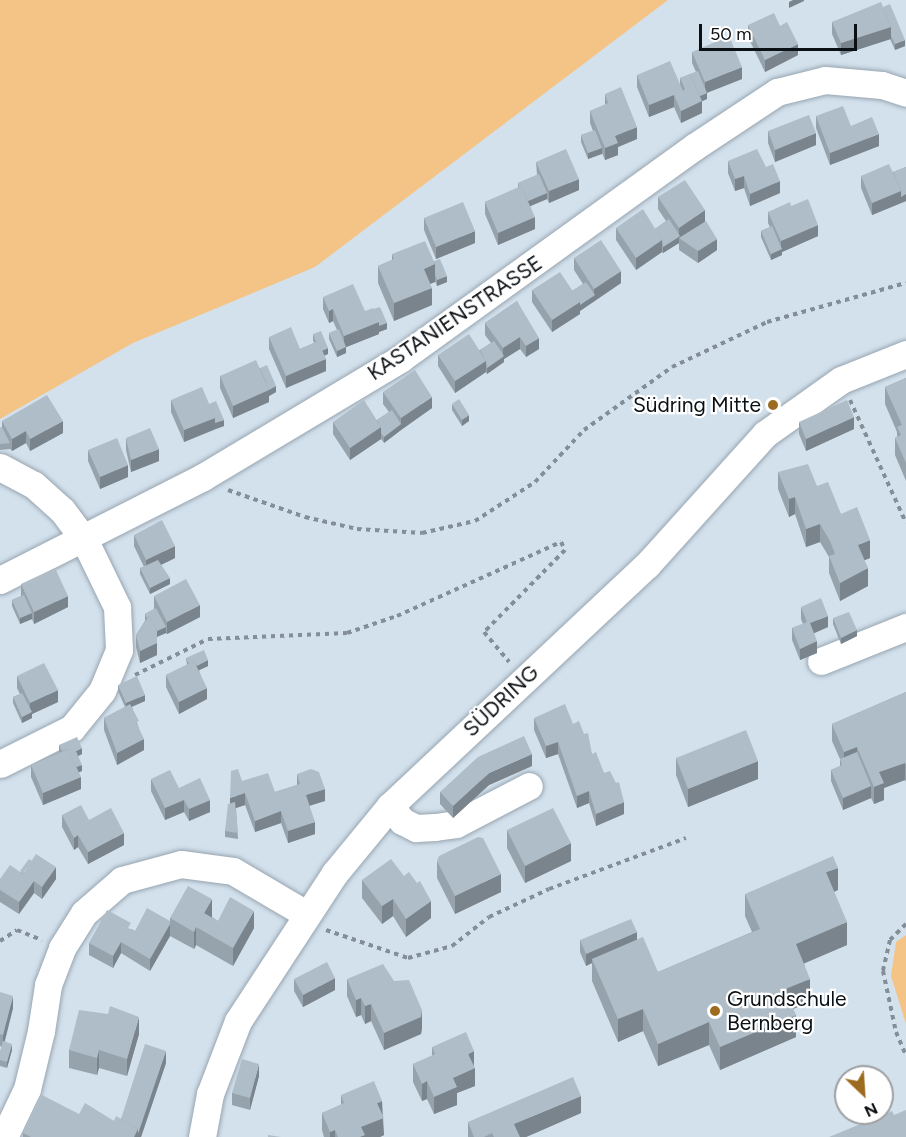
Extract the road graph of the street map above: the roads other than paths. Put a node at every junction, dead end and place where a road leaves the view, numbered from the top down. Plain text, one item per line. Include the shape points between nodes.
1 (906, 93) edge
2 (906, 354) edge
3 (0, 467) edge
4 (84, 539) junction
5 (0, 580) edge
6 (906, 627) edge
7 (821, 661) dead end
8 (0, 764) edge
9 (529, 786) dead end
10 (390, 806) junction
11 (306, 914) junction
12 (4, 1137) edge
13 (202, 1137) edge

1 - 4 street, KASTANIENSTRASSE via 882,85 825,80 777,92 694,147 400,359 202,477
2 - 10 street, SÜDRING via 841,380 765,434 648,565
3 - 4 street via 34,485 62,510
4 - 5 street, KASTANIENSTRASSE
4 - 8 street via 117,607 119,650 102,691 72,728
6 - 7 street
9 - 10 street via 456,824 416,828 402,821
10 - 11 street, SÜDRING
11 - 12 street via 233,871 181,864 122,880 84,913 62,948 48,985 27,1089
11 - 13 street, SÜDRING via 238,1022 210,1094

